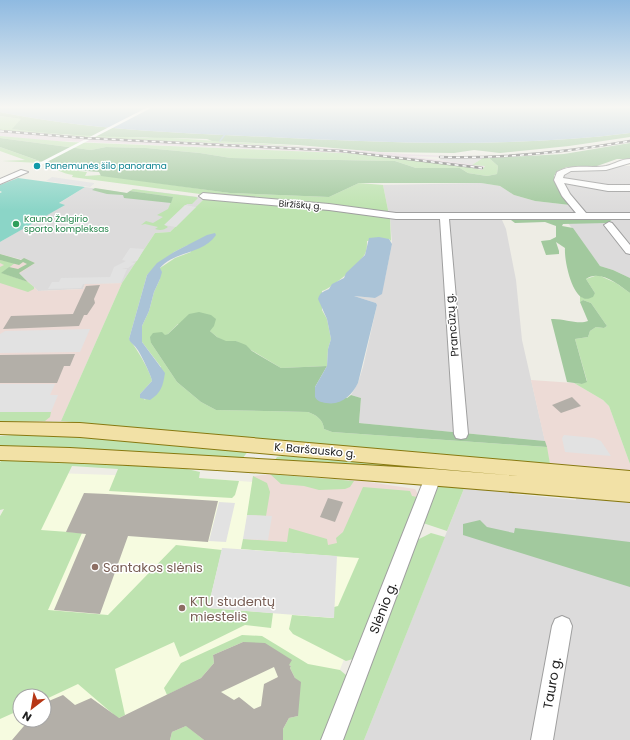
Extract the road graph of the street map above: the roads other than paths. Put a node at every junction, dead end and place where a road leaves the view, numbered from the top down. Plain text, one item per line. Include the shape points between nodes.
1 (630, 161) edge
2 (24, 172) dead end
3 (558, 180) junction
4 (0, 182) edge
5 (630, 188) edge
6 (203, 196) dead end
7 (584, 216) junction
8 (630, 216) edge
9 (444, 217) junction
10 (609, 225) dead end
11 (630, 251) edge
12 (0, 428) edge
13 (461, 434) dead end
14 (254, 445) junction
15 (0, 453) edge
16 (250, 466) junction
17 (433, 477) junction
18 (630, 479) edge
19 (630, 494) edge
20 (562, 626) dead end
21 (332, 740) edge
22 (542, 740) edge

1 - 3 street via 617,162 606,168 569,169 560,174
2 - 4 street
3 - 5 street via 608,188
3 - 7 street
6 - 9 street, Biržiškų g. via 329,207 396,216
7 - 8 street
7 - 9 street
9 - 13 street, Prancūzų g.
10 - 11 street
12 - 14 main road, K. Baršausko g. via 80,430
14 - 16 main road
14 - 18 main road, K. Baršausko g.
15 - 16 main road, K. Baršausko g.
16 - 17 main road, K. Baršausko g.
17 - 19 main road, K. Baršausko g.
17 - 21 street, Slėnio g.
20 - 22 street, Tauro g.

